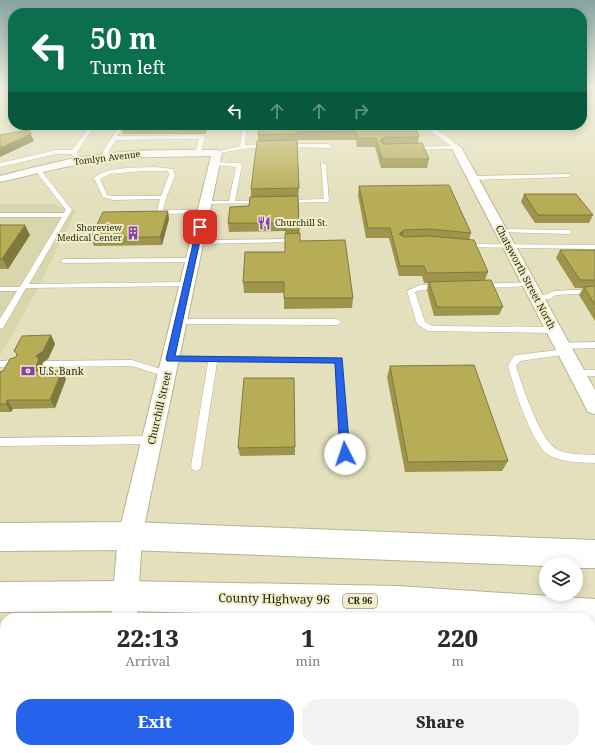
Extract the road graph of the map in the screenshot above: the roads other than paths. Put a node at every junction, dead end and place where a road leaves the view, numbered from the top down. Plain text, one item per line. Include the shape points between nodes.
1 (90, 130) edge
2 (119, 130) edge
3 (244, 130) edge
4 (432, 130) edge
5 (114, 138) junction
6 (242, 146) junction
7 (273, 146) edge
8 (281, 146) edge
9 (329, 146) edge
10 (456, 147) junction
11 (406, 149) edge
12 (198, 153) junction
13 (105, 156) junction
14 (76, 157) junction
15 (215, 159) junction
16 (323, 164) dead end
17 (0, 165) edge
18 (38, 170) junction
19 (568, 175) dead end
20 (473, 178) junction
21 (0, 179) edge
22 (163, 198) junction
23 (232, 202) junction
24 (272, 202) edge
25 (280, 202) edge
26 (204, 208) junction
27 (0, 215) edge
28 (66, 215) junction
29 (501, 231) junction
30 (569, 232) dead end
31 (305, 241) edge
32 (196, 242) junction
33 (455, 245) edge
34 (509, 246) junction
35 (595, 247) edge
36 (192, 260) junction
37 (64, 261) dead end
38 (187, 284) junction
39 (530, 284) junction
40 (475, 286) edge
41 (443, 287) edge
42 (23, 288) junction
43 (0, 289) edge
44 (595, 291) edge
45 (537, 298) junction
46 (179, 322) junction
47 (337, 322) dead end
48 (0, 326) edge
49 (554, 330) junction
50 (595, 345) edge
51 (564, 349) junction
52 (213, 359) junction
53 (17, 363) edge
54 (0, 364) edge
55 (46, 364) dead end
56 (168, 366) junction
57 (577, 373) junction
58 (595, 373) edge
59 (595, 407) edge
60 (152, 440) junction
61 (0, 442) edge
62 (345, 454) dead end
63 (595, 459) edge
64 (196, 466) dead end
65 (130, 536) junction
66 (0, 537) edge
67 (595, 554) edge
68 (0, 597) edge
69 (125, 607) edge
70 (565, 613) edge

1 - 14 lane
2 - 5 lane
3 - 6 lane
4 - 10 lane
5 - 12 lane via 202,137
5 - 13 lane
6 - 7 lane
6 - 15 lane
8 - 9 lane
10 - 11 lane
10 - 20 street, Chatsworth Street North
12 - 13 street, Tomlyn Avenue
12 - 15 street, Tomlyn Avenue
13 - 14 street, Tomlyn Avenue
14 - 17 lane via 56,152
14 - 18 street, Tomlyn Avenue
15 - 23 lane via 239,165
15 - 26 street, Churchill Street
16 - 25 lane via 327,201
18 - 21 street, Tomlyn Avenue
18 - 28 lane via 69,210
19 - 20 lane
20 - 29 street, Chatsworth Street North
22 - 22 lane via 105,196 97,178 105,173 171,170 172,175
22 - 26 lane via 160,210 163,212
23 - 24 lane
23 - 26 lane
26 - 32 street, Churchill Street
27 - 28 lane
28 - 42 lane
29 - 30 lane
29 - 34 street, Chatsworth Street North
31 - 32 lane
32 - 36 street, Churchill Street
33 - 34 lane via 484,248
34 - 35 lane
34 - 39 street, Chatsworth Street North
36 - 37 lane
36 - 38 street, Churchill Street
38 - 42 lane
38 - 46 street, Churchill Street
39 - 40 lane
39 - 45 street, Chatsworth Street North
41 - 49 lane via 420,287 411,291 421,324 431,329
42 - 43 lane
42 - 48 lane
44 - 45 lane via 554,293
45 - 49 street, Chatsworth Street North
46 - 47 lane
46 - 56 street, Churchill Street
49 - 51 street, Chatsworth Street North
50 - 51 lane
51 - 57 street, Chatsworth Street North
51 - 63 lane via 517,358 512,366 515,379 541,439 552,452
52 - 56 lane
52 - 62 lane via 339,360
52 - 64 lane
53 - 54 lane
55 - 56 lane via 132,363
56 - 60 street, Churchill Street
57 - 58 lane
57 - 59 street, Chatsworth Street North
60 - 61 lane
60 - 65 street, Churchill Street
65 - 66 main road
65 - 67 main road
65 - 69 street, Churchill Street
68 - 69 main road, County Highway 96 / CR 96
69 - 70 main road, County Highway 96 / CR 96 via 398,602

